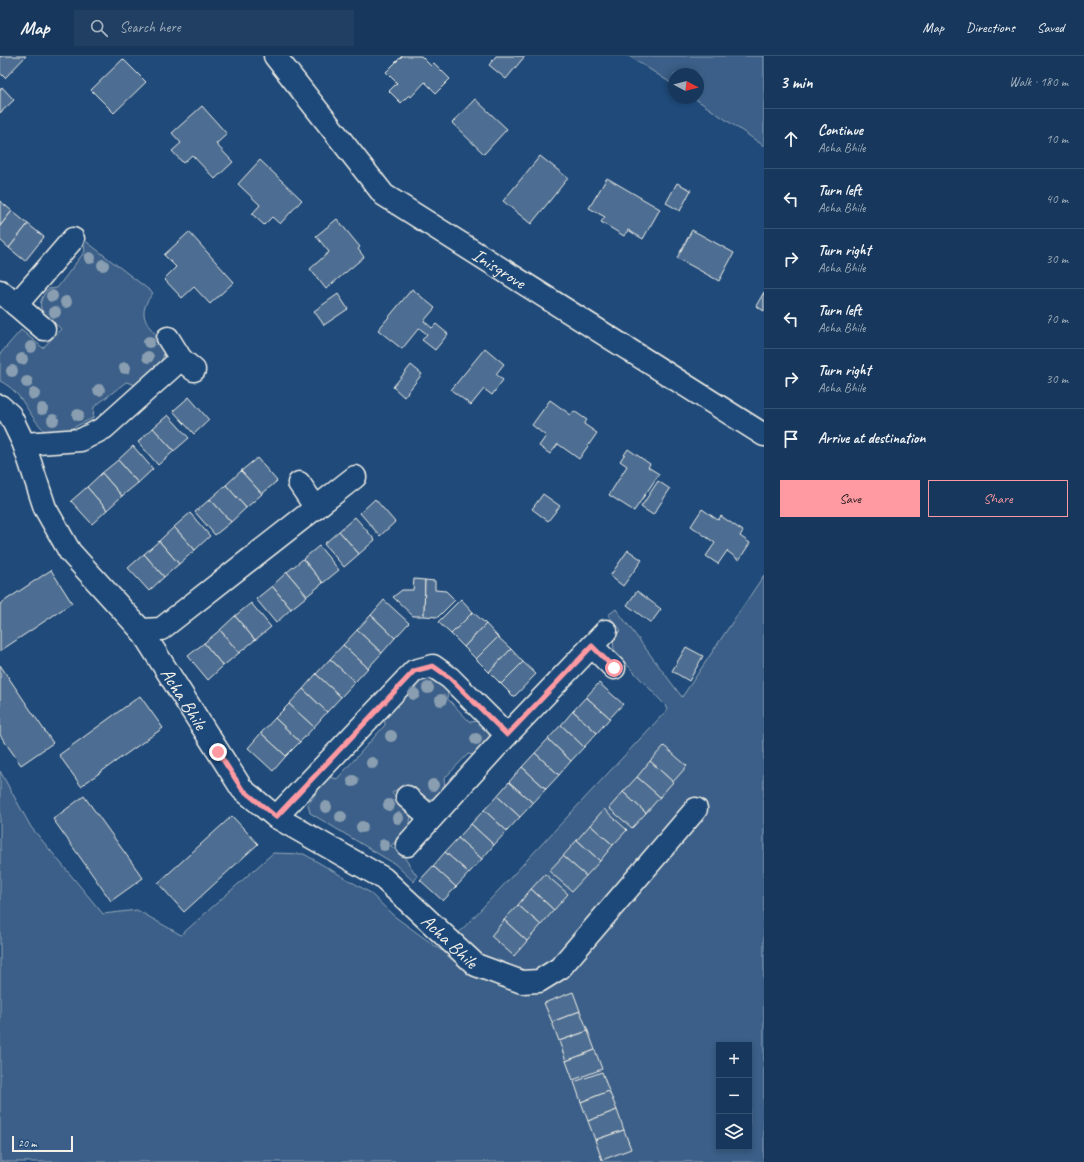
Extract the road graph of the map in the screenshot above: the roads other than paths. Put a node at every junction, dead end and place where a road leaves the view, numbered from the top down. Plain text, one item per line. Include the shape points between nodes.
1 (275, 56) edge
2 (73, 239) dead end
3 (8, 298) edge
4 (44, 329) dead end
5 (168, 338) dead end
6 (0, 406) edge
7 (764, 435) edge
8 (24, 444) junction
9 (355, 477) dead end
10 (299, 483) dead end
11 (316, 508) junction
12 (141, 630) junction
13 (614, 668) dead end
14 (507, 735) junction
15 (407, 797) dead end
16 (696, 810) dead end
17 (276, 817) junction
18 (431, 818) junction
19 (407, 845) dead end

1 - 7 street, Inisgrove via 384,195
2 - 3 street
3 - 4 street
5 - 8 street via 187,365 104,428 80,440
6 - 8 street, Acha Bhile via 10,415
8 - 12 street, Acha Bhile via 45,508 70,552
9 - 11 street
10 - 11 street
11 - 12 street via 160,629
12 - 17 street, Acha Bhile via 242,789
13 - 14 street via 599,639
14 - 17 street via 450,678 433,666 414,671
14 - 18 street
15 - 18 street
16 - 17 street, Acha Bhile via 560,968 539,982 522,982 476,965 383,878
18 - 19 street

